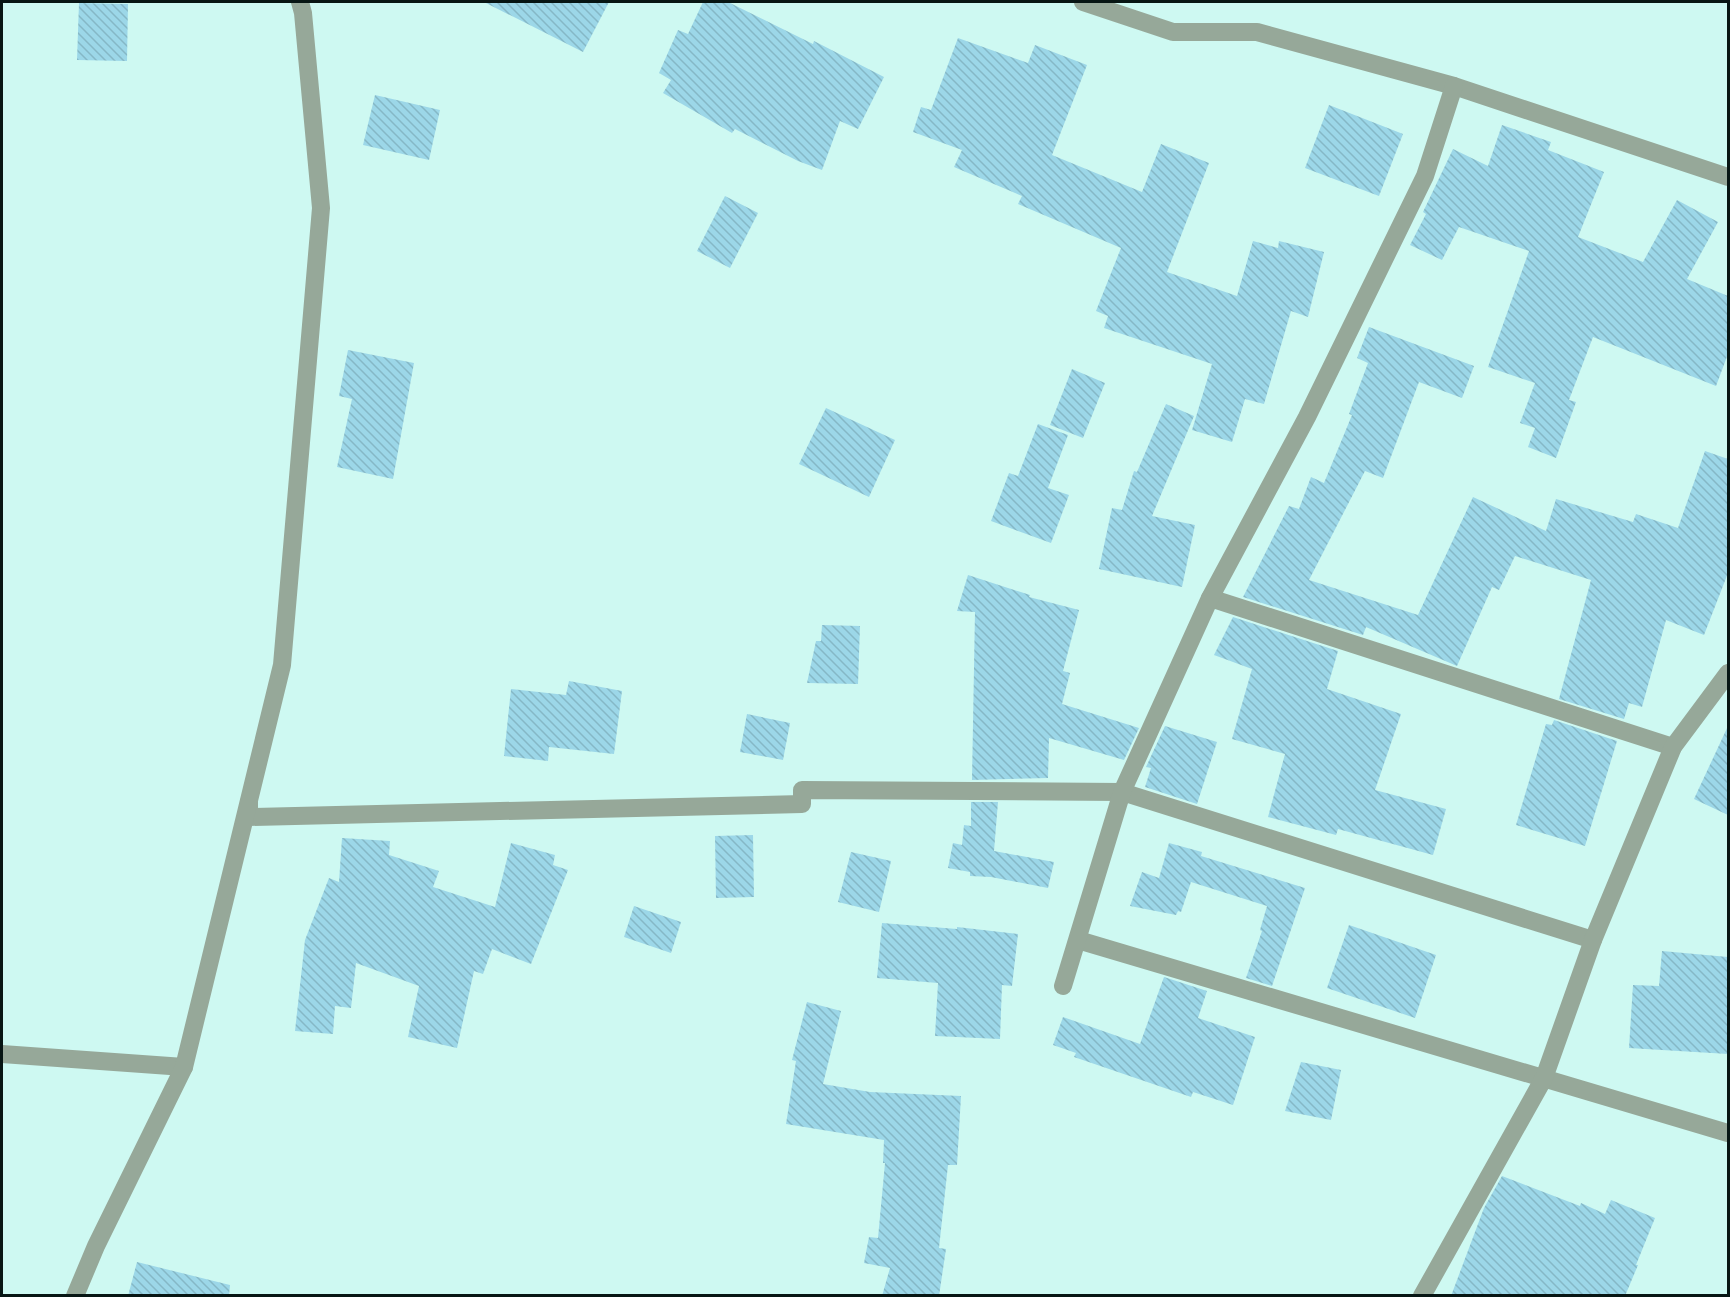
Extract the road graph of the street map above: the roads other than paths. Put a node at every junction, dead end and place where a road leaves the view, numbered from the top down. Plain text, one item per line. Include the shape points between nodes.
1 (300, 2) edge
2 (1083, 2) edge
3 (1454, 86) junction
4 (1728, 177) edge
5 (1210, 598) junction
6 (1728, 673) edge
7 (1673, 747) junction
8 (1122, 792) junction
9 (249, 802) junction
10 (1078, 940) junction
11 (1593, 940) junction
12 (1062, 987) dead end
13 (2, 1054) edge
14 (184, 1067) junction
15 (1544, 1078) junction
16 (1728, 1133) edge
17 (75, 1296) edge
18 (1422, 1296) edge

1 - 9 street via 321,208 282,665
2 - 3 street via 1173,32 1257,32
3 - 4 street
3 - 5 street via 1425,176 1307,417
5 - 7 street
5 - 8 street
6 - 7 street
7 - 11 street
8 - 9 street via 802,790 802,804 249,817
8 - 10 street
8 - 11 street
9 - 14 street
10 - 12 street
10 - 15 street
11 - 15 street
13 - 14 street
14 - 17 street
15 - 16 street
15 - 18 street

